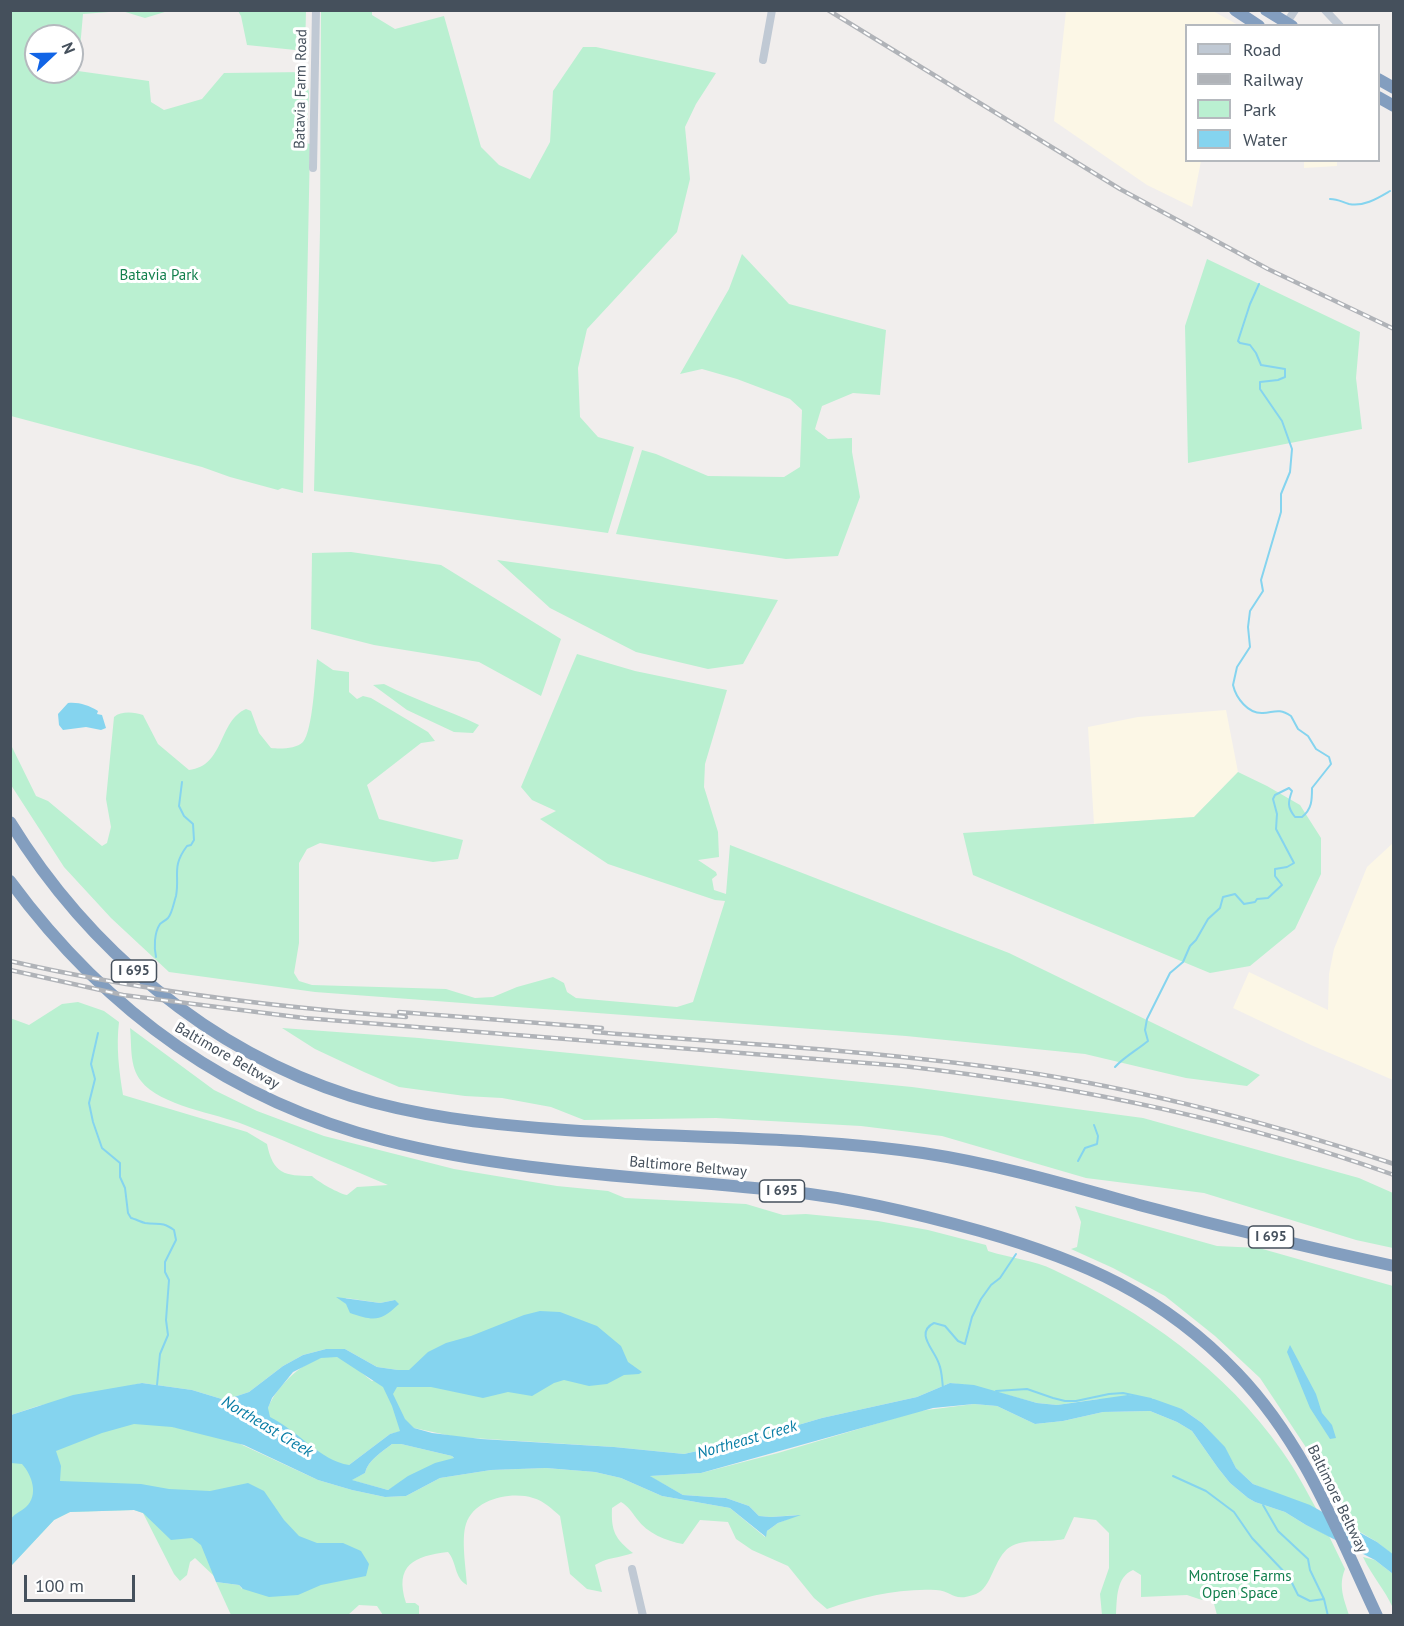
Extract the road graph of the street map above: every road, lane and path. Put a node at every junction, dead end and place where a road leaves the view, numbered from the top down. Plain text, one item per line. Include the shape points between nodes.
1 (316, 10) edge
2 (772, 10) edge
3 (1235, 10) edge
4 (1266, 10) edge
5 (1295, 10) edge
6 (1325, 10) edge
7 (1256, 24) edge
8 (1288, 24) edge
9 (1338, 24) edge
10 (763, 60) dead end
11 (1380, 80) edge
12 (1394, 88) edge
13 (1380, 99) edge
14 (1394, 106) edge
15 (313, 168) dead end
16 (10, 822) edge
17 (10, 881) edge
18 (1149, 1207) junction
19 (1394, 1266) edge
20 (1394, 1274) edge
21 (632, 1569) dead end
22 (643, 1616) edge
23 (1375, 1616) edge

1 - 15 street, Batavia Farm Road
2 - 10 street
3 - 7 highway
4 - 8 highway
5 - 8 street
6 - 9 street
11 - 12 highway
13 - 14 highway
16 - 18 highway, Baltimore Beltway / I 695 via 62,896 122,961 217,1033 320,1085 392,1106 487,1123 884,1147 957,1158
17 - 23 highway, Baltimore Beltway / I 695 via 94,980 155,1032 225,1076 310,1116 382,1140 434,1151 548,1168 840,1198 1053,1253 1114,1279 1194,1333 1254,1390 1310,1473
18 - 19 highway, Baltimore Beltway / I 695
18 - 20 highway
21 - 22 street

